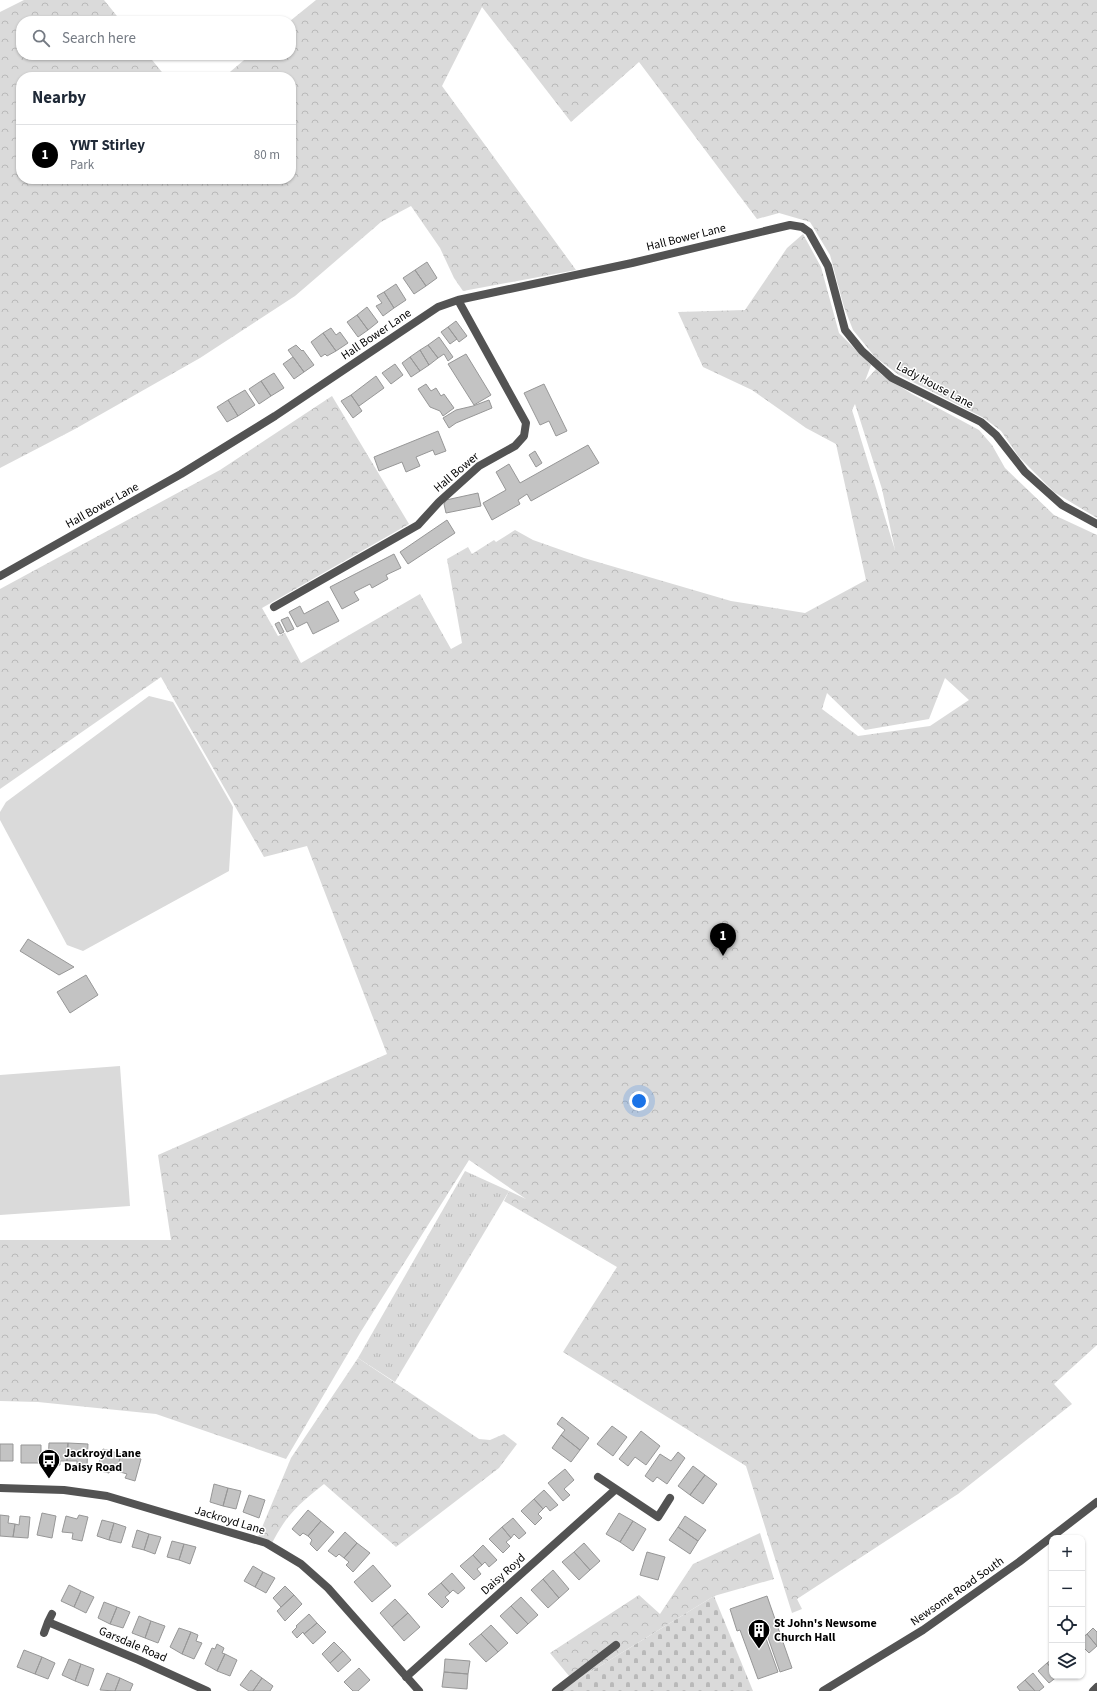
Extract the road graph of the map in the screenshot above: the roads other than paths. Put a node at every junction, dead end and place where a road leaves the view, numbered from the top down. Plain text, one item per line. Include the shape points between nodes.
1 (809, 232) joint
2 (458, 300) junction
3 (1097, 524) edge
4 (0, 576) edge
5 (274, 607) dead end
6 (598, 1477) dead end
7 (0, 1488) edge
8 (616, 1489) junction
9 (670, 1498) dead end
10 (1097, 1502) edge
11 (52, 1614) dead end
12 (48, 1622) junction
13 (44, 1633) dead end
14 (616, 1645) dead end
15 (406, 1677) junction
16 (1097, 1687) edge
17 (207, 1691) edge
18 (419, 1691) edge
19 (556, 1691) edge
20 (823, 1691) edge
21 (1093, 1691) edge

1 - 2 street, Hall Bower Lane via 802,227 790,225 632,263
1 - 3 street, Lady House Lane via 828,266 845,330 862,351 892,378 981,422 996,435 1025,472 1062,506
2 - 4 street, Hall Bower Lane via 438,307 275,416 181,474
2 - 5 street, Hall Bower via 526,422 524,436 515,446 479,466 418,525
6 - 8 street
7 - 15 street, Jackroyd Lane via 64,1490 107,1496 266,1543 301,1564 328,1588
8 - 9 street via 658,1517
8 - 15 street, Daisy Royd
10 - 20 street, Newsome Road South via 1019,1562 930,1625
11 - 12 street
12 - 13 street
12 - 17 street, Garsdale Road
14 - 19 street
15 - 18 street, Jackroyd Lane
16 - 21 street

